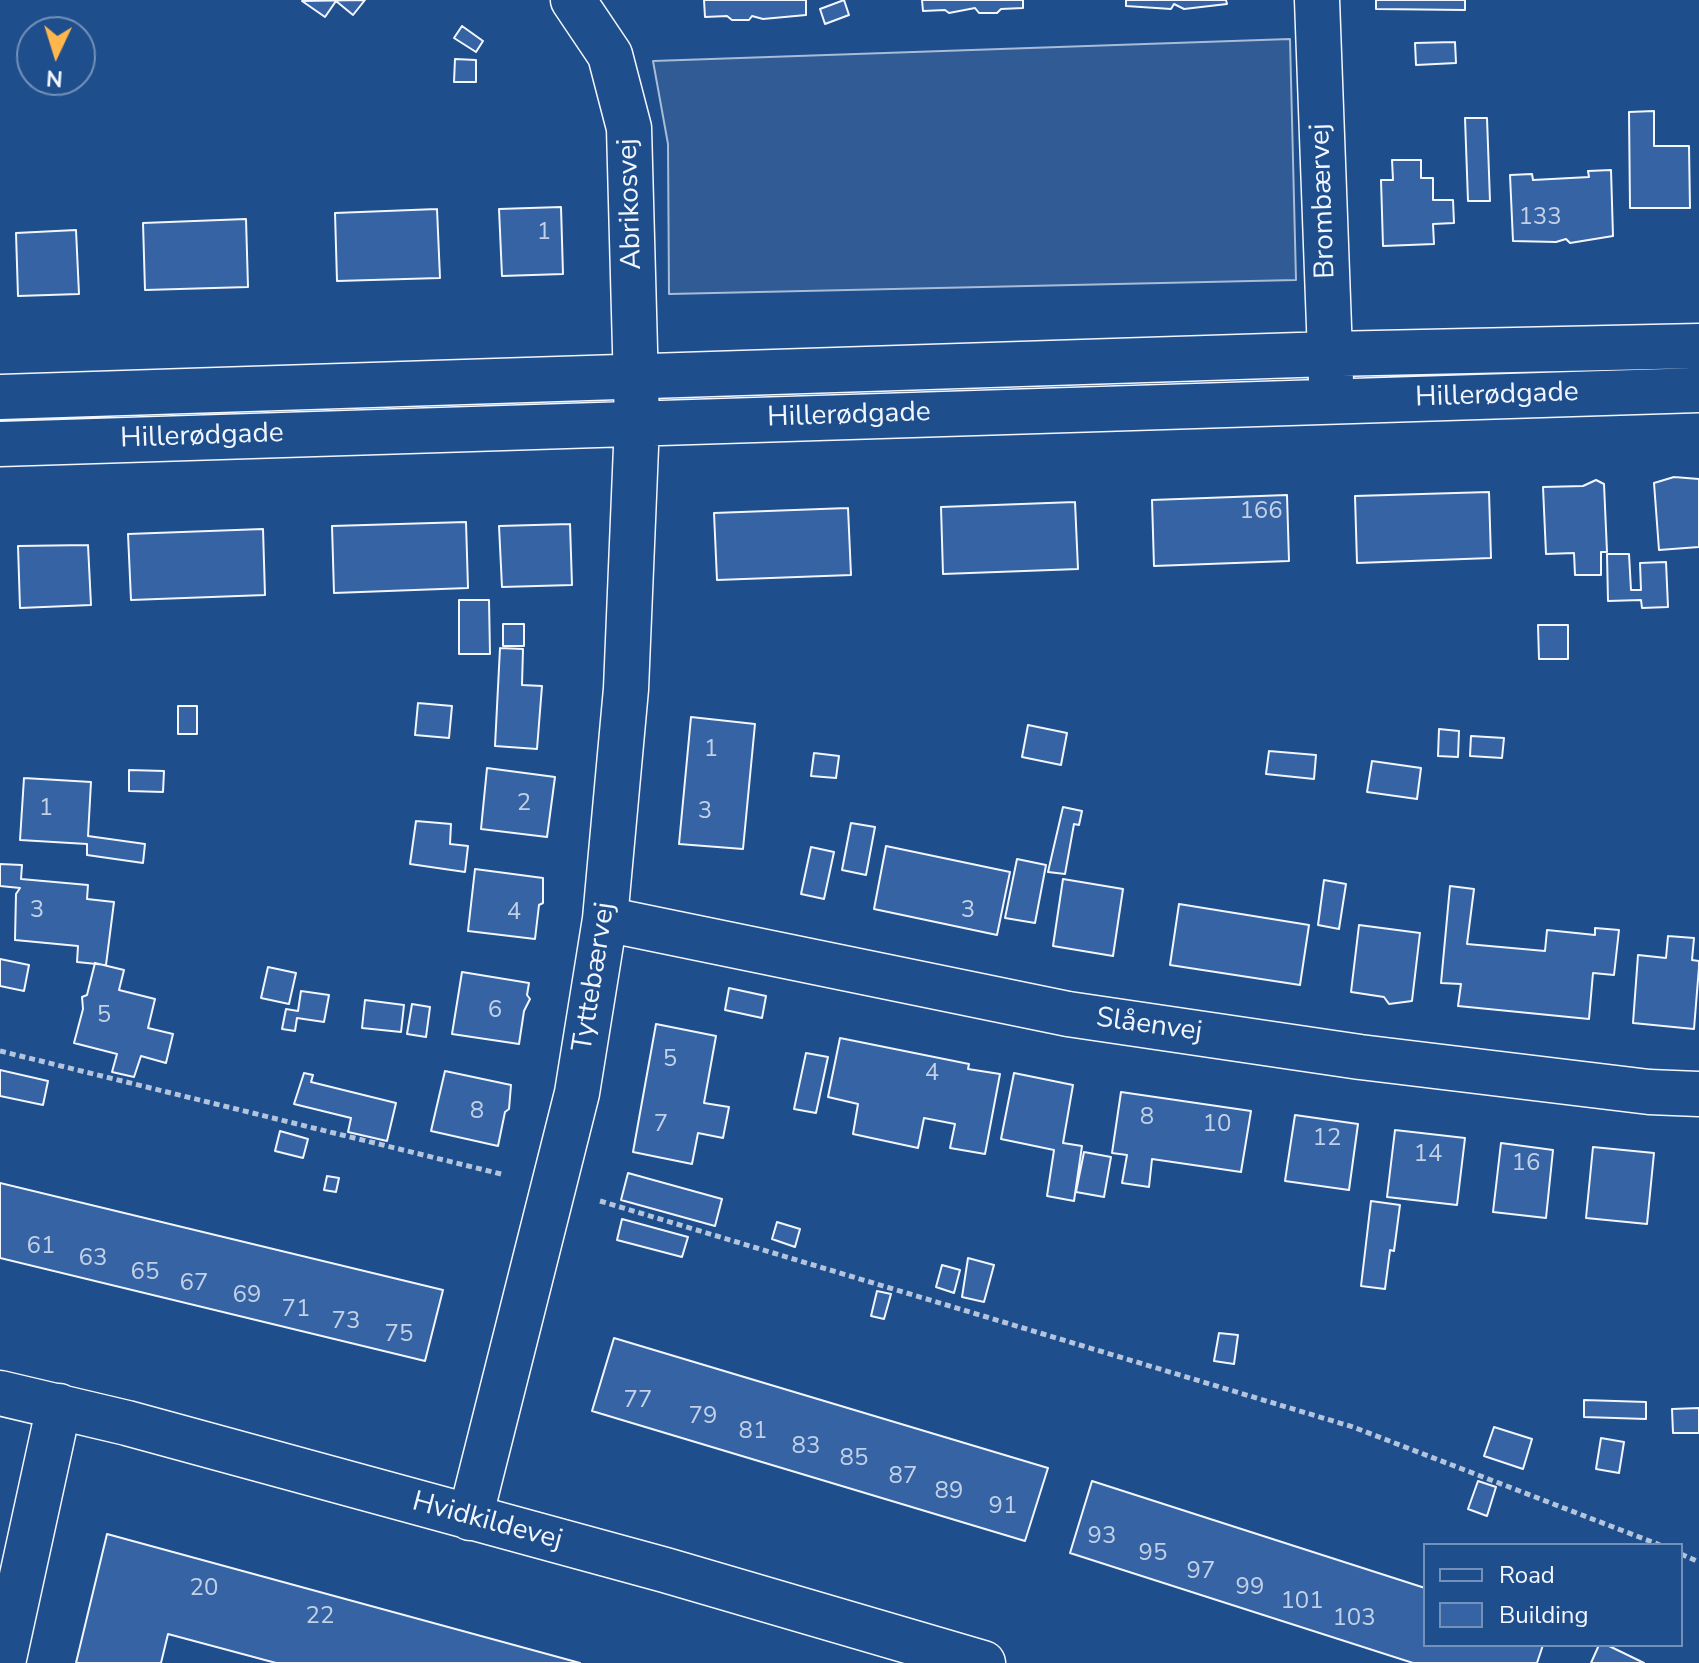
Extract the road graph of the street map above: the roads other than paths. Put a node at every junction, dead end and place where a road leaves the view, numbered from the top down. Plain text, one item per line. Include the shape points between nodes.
1 (573, 0) edge
2 (1317, 0) edge
3 (1699, 346) edge
4 (1330, 354) junction
5 (636, 375) junction
6 (1699, 390) edge
7 (0, 397) edge
8 (1332, 401) junction
9 (637, 423) junction
10 (0, 444) edge
11 (605, 919) junction
12 (1699, 1094) edge
13 (0, 1393) edge
14 (59, 1406) junction
15 (470, 1518) junction
16 (910, 1652) edge
17 (3, 1663) edge
18 (983, 1663) edge

1 - 5 street, Abrikosvej via 610,55 629,128
2 - 4 street, Brombærvej
3 - 4 street, Hillerødgade
4 - 5 street, Hillerødgade
4 - 8 street, Brombærvej
5 - 7 street, Hillerødgade
5 - 9 street, Abrikosvej
6 - 8 street, Hillerødgade
8 - 9 street, Hillerødgade
9 - 10 street, Hillerødgade
9 - 11 street, Tyttebærvej via 626,689
11 - 12 street, Slåenvej via 1068,1014 1360,1057
11 - 15 street, Tyttebærvej via 577,1093
13 - 14 street, Hvidkildevej
14 - 15 street, Hvidkildevej
14 - 17 street
15 - 16 street, Hvidkildevej
16 - 18 street, Hvidkildevej

